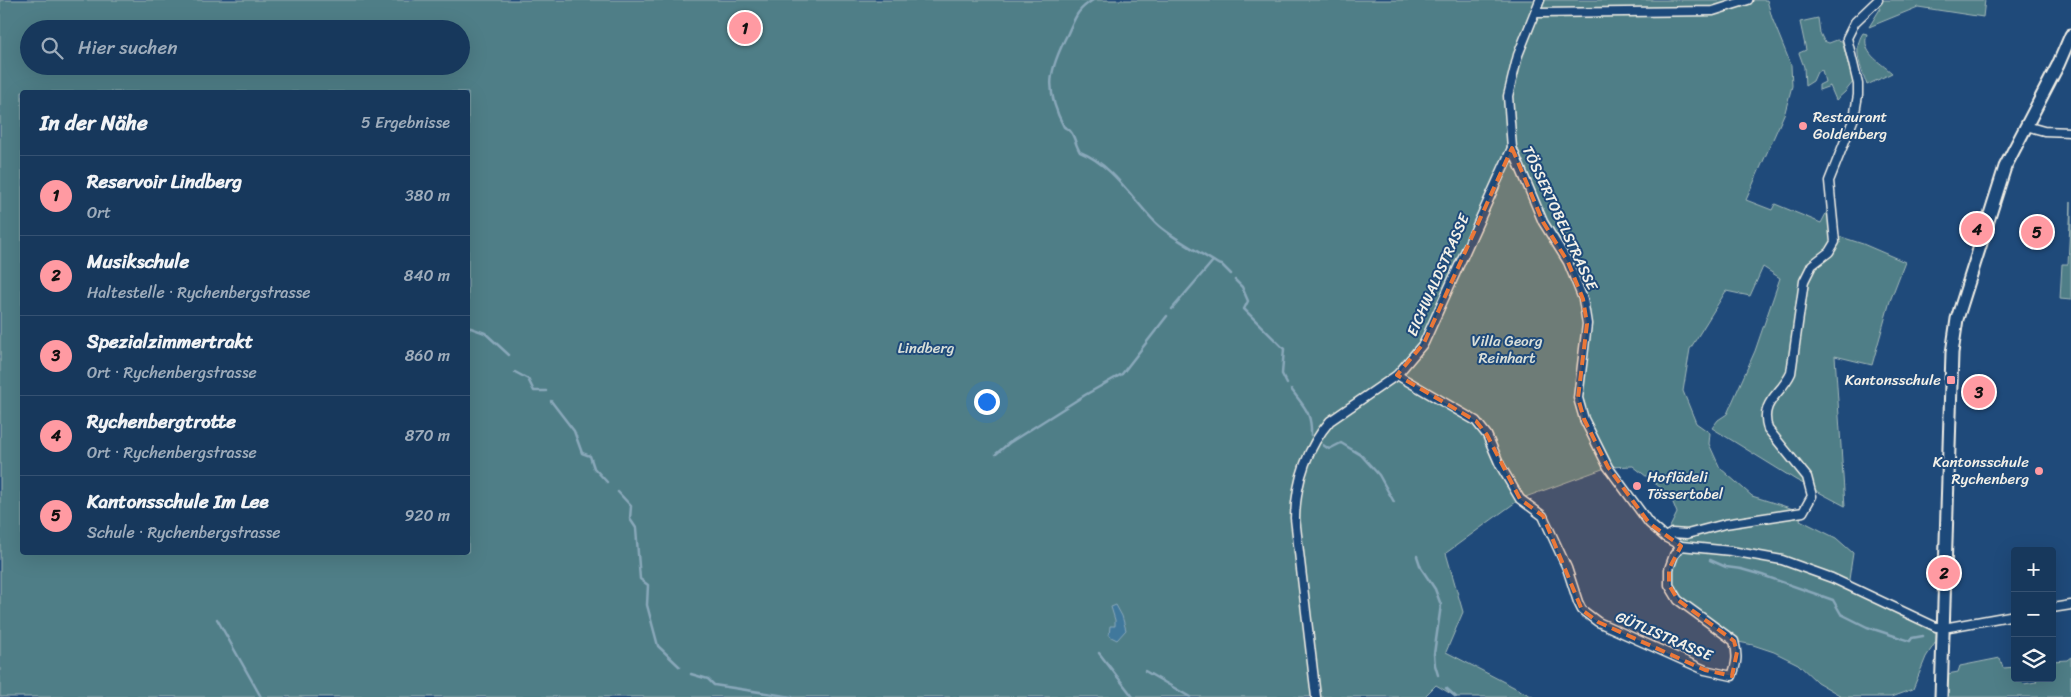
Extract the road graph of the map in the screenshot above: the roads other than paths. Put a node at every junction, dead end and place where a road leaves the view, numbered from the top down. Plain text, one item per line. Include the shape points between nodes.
1 (1540, 0) edge
2 (1748, 0) edge
3 (1878, 0) edge
4 (1537, 13) junction
5 (2071, 35) edge
6 (2026, 126) junction
7 (2071, 132) edge
8 (1512, 148) junction
9 (1398, 375) junction
10 (1665, 537) junction
11 (1681, 546) junction
12 (2071, 605) edge
13 (2056, 607) edge
14 (2011, 616) edge
15 (1943, 628) junction
16 (1316, 697) edge
17 (1941, 697) edge

1 - 4 street, TÖSSERTOBELSTRASSE
2 - 4 street via 1713,11
3 - 10 street via 1855,22 1847,38 1858,95 1854,118 1829,181 1835,242 1829,252 1812,265 1804,281 1792,373 1766,410 1768,429 1807,478 1812,496 1803,512 1725,524 1686,534 1672,533
4 - 8 street, TÖSSERTOBELSTRASSE via 1518,55 1508,96
5 - 6 street
6 - 7 street via 2044,131
6 - 15 street via 2006,167 1957,319 1952,353
8 - 9 street, EICHWALDSTRASSE via 1424,343
8 - 10 street, TÖSSERTOBELSTRASSE via 1543,222 1568,262 1583,299 1587,324 1578,398 1584,419 1608,467 1649,523
9 - 11 street, GÜTLISTRASSE via 1476,421 1487,435 1520,499 1543,516 1582,610 1598,622 1705,670 1732,676 1737,663 1734,642 1678,600 1669,585 1669,569
9 - 16 street, EICHWALDSTRASSE via 1330,421 1322,430 1306,461 1296,492 1294,518
10 - 11 street, TÖSSERTOBELSTRASSE
11 - 15 street, TÖSSERTOBELSTRASSE via 1782,560 1832,578
12 - 13 street
14 - 15 street
15 - 17 street

